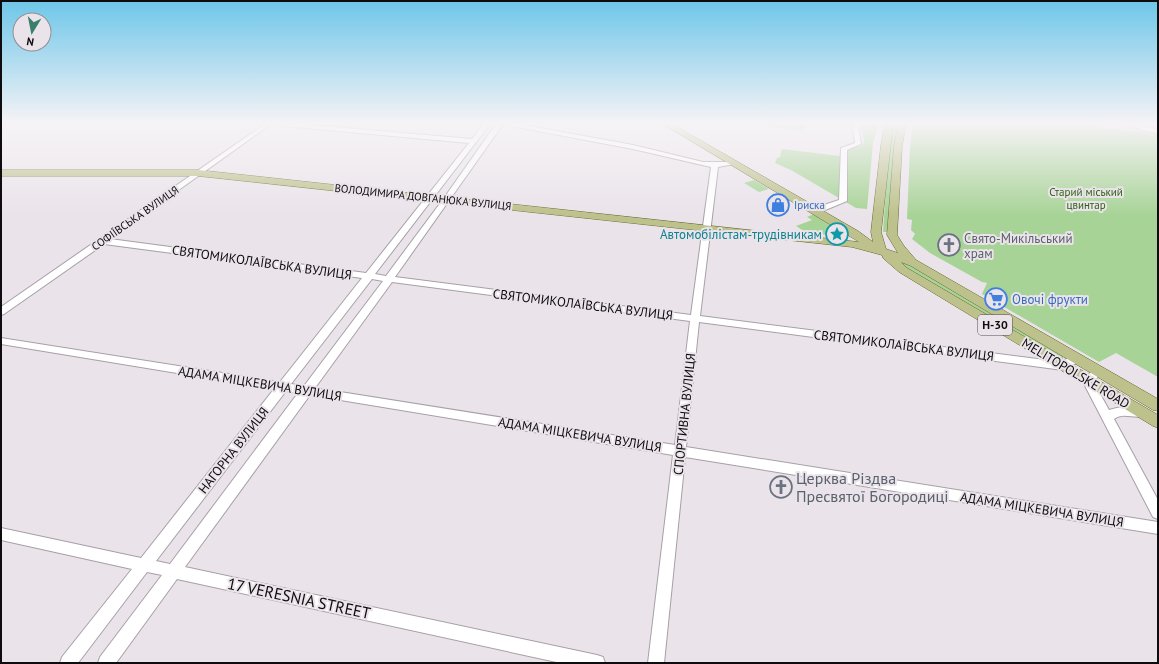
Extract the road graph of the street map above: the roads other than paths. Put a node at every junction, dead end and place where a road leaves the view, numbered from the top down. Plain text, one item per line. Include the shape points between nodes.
1 (224, 155) edge
2 (461, 155) edge
3 (478, 155) edge
4 (666, 155) edge
5 (719, 155) edge
6 (844, 155) edge
7 (883, 155) edge
8 (897, 155) edge
9 (732, 163) junction
10 (715, 165) junction
11 (1, 173) edge
12 (198, 173) junction
13 (428, 198) junction
14 (447, 200) junction
15 (815, 211) junction
16 (707, 227) junction
17 (869, 237) junction
18 (103, 241) junction
19 (843, 242) junction
20 (880, 248) junction
21 (916, 264) junction
22 (903, 270) junction
23 (368, 276) junction
24 (388, 279) junction
25 (1, 312) edge
26 (695, 318) junction
27 (1, 341) edge
28 (1076, 358) junction
29 (1063, 366) junction
30 (1099, 372) junction
31 (1087, 380) junction
32 (282, 386) junction
33 (307, 390) junction
34 (1158, 406) edge
35 (1142, 413) junction
36 (1107, 418) junction
37 (1158, 422) edge
38 (680, 450) junction
39 (1158, 513) edge
40 (1158, 528) edge
41 (1, 534) edge
42 (144, 565) junction
43 (174, 571) junction
44 (68, 663) edge
45 (106, 663) edge
46 (597, 663) edge
47 (656, 663) edge

1 - 12 street, СОФІЇВСЬКА ВУЛИЦЯ
2 - 13 street, НАГОРНА ВУЛИЦЯ
3 - 14 street, НАГОРНА ВУЛИЦЯ
4 - 10 street
5 - 9 main road
6 - 15 street via 843,201
7 - 17 main road
8 - 21 main road via 892,236 899,248
9 - 10 street
9 - 15 main road
10 - 16 street, СПОРТИВНА ВУЛИЦЯ
11 - 12 main road, ВОЛОДИМИРА ДОВГАНЮКА ВУЛИЦЯ
12 - 13 main road, ВОЛОДИМИРА ДОВГАНЮКА ВУЛИЦЯ
12 - 18 street, СОФІЇВСЬКА ВУЛИЦЯ
13 - 14 main road, ВОЛОДИМИРА ДОВГАНЮКА ВУЛИЦЯ
13 - 23 street, НАГОРНА ВУЛИЦЯ
14 - 16 main road, ВОЛОДИМИРА ДОВГАНЮКА ВУЛИЦЯ
14 - 24 street, НАГОРНА ВУЛИЦЯ
15 - 17 main road, MELITOPOLSKE ROAD via 854,233
16 - 19 main road, ВОЛОДИМИРА ДОВГАНЮКА ВУЛИЦЯ
16 - 26 street, СПОРТИВНА ВУЛИЦЯ
17 - 19 main road
17 - 20 main road, MELITOPOLSKE ROAD
18 - 23 street, СВЯТОМИКОЛАЇВСЬКА ВУЛИЦЯ
18 - 25 street, СОФІЇВСЬКА ВУЛИЦЯ
19 - 20 main road
19 - 22 main road
20 - 21 main road
20 - 22 main road, MELITOPOLSKE ROAD
21 - 28 main road, MELITOPOLSKE ROAD / Н-30
22 - 29 main road, MELITOPOLSKE ROAD / Н-30
23 - 24 street, СВЯТОМИКОЛАЇВСЬКА ВУЛИЦЯ
23 - 32 street, НАГОРНА ВУЛИЦЯ
24 - 26 street, СВЯТОМИКОЛАЇВСЬКА ВУЛИЦЯ
24 - 33 street, НАГОРНА ВУЛИЦЯ
26 - 29 street, СВЯТОМИКОЛАЇВСЬКА ВУЛИЦЯ
26 - 38 street, СПОРТИВНА ВУЛИЦЯ
27 - 32 street, АДАМА МІЦКЕВИЧА ВУЛИЦЯ
28 - 29 street
28 - 30 main road, MELITOPOLSKE ROAD / Н-30
29 - 31 main road, MELITOPOLSKE ROAD / Н-30
30 - 31 street
30 - 34 main road, MELITOPOLSKE ROAD / Н-30
31 - 35 main road, MELITOPOLSKE ROAD / Н-30
31 - 36 street
32 - 33 street, АДАМА МІЦКЕВИЧА ВУЛИЦЯ
32 - 42 street, НАГОРНА ВУЛИЦЯ
33 - 38 street, АДАМА МІЦКЕВИЧА ВУЛИЦЯ
33 - 43 street, НАГОРНА ВУЛИЦЯ
35 - 36 street via 1118,411
35 - 37 main road, MELITOPOLSKE ROAD / Н-30
36 - 39 street
38 - 40 street, АДАМА МІЦКЕВИЧА ВУЛИЦЯ
38 - 47 street, СПОРТИВНА ВУЛИЦЯ
41 - 42 street, 17 VERESNIA STREET
42 - 43 street, 17 VERESNIA STREET
42 - 44 street, НАГОРНА ВУЛИЦЯ
43 - 45 street, НАГОРНА ВУЛИЦЯ
43 - 46 street, 17 VERESNIA STREET

